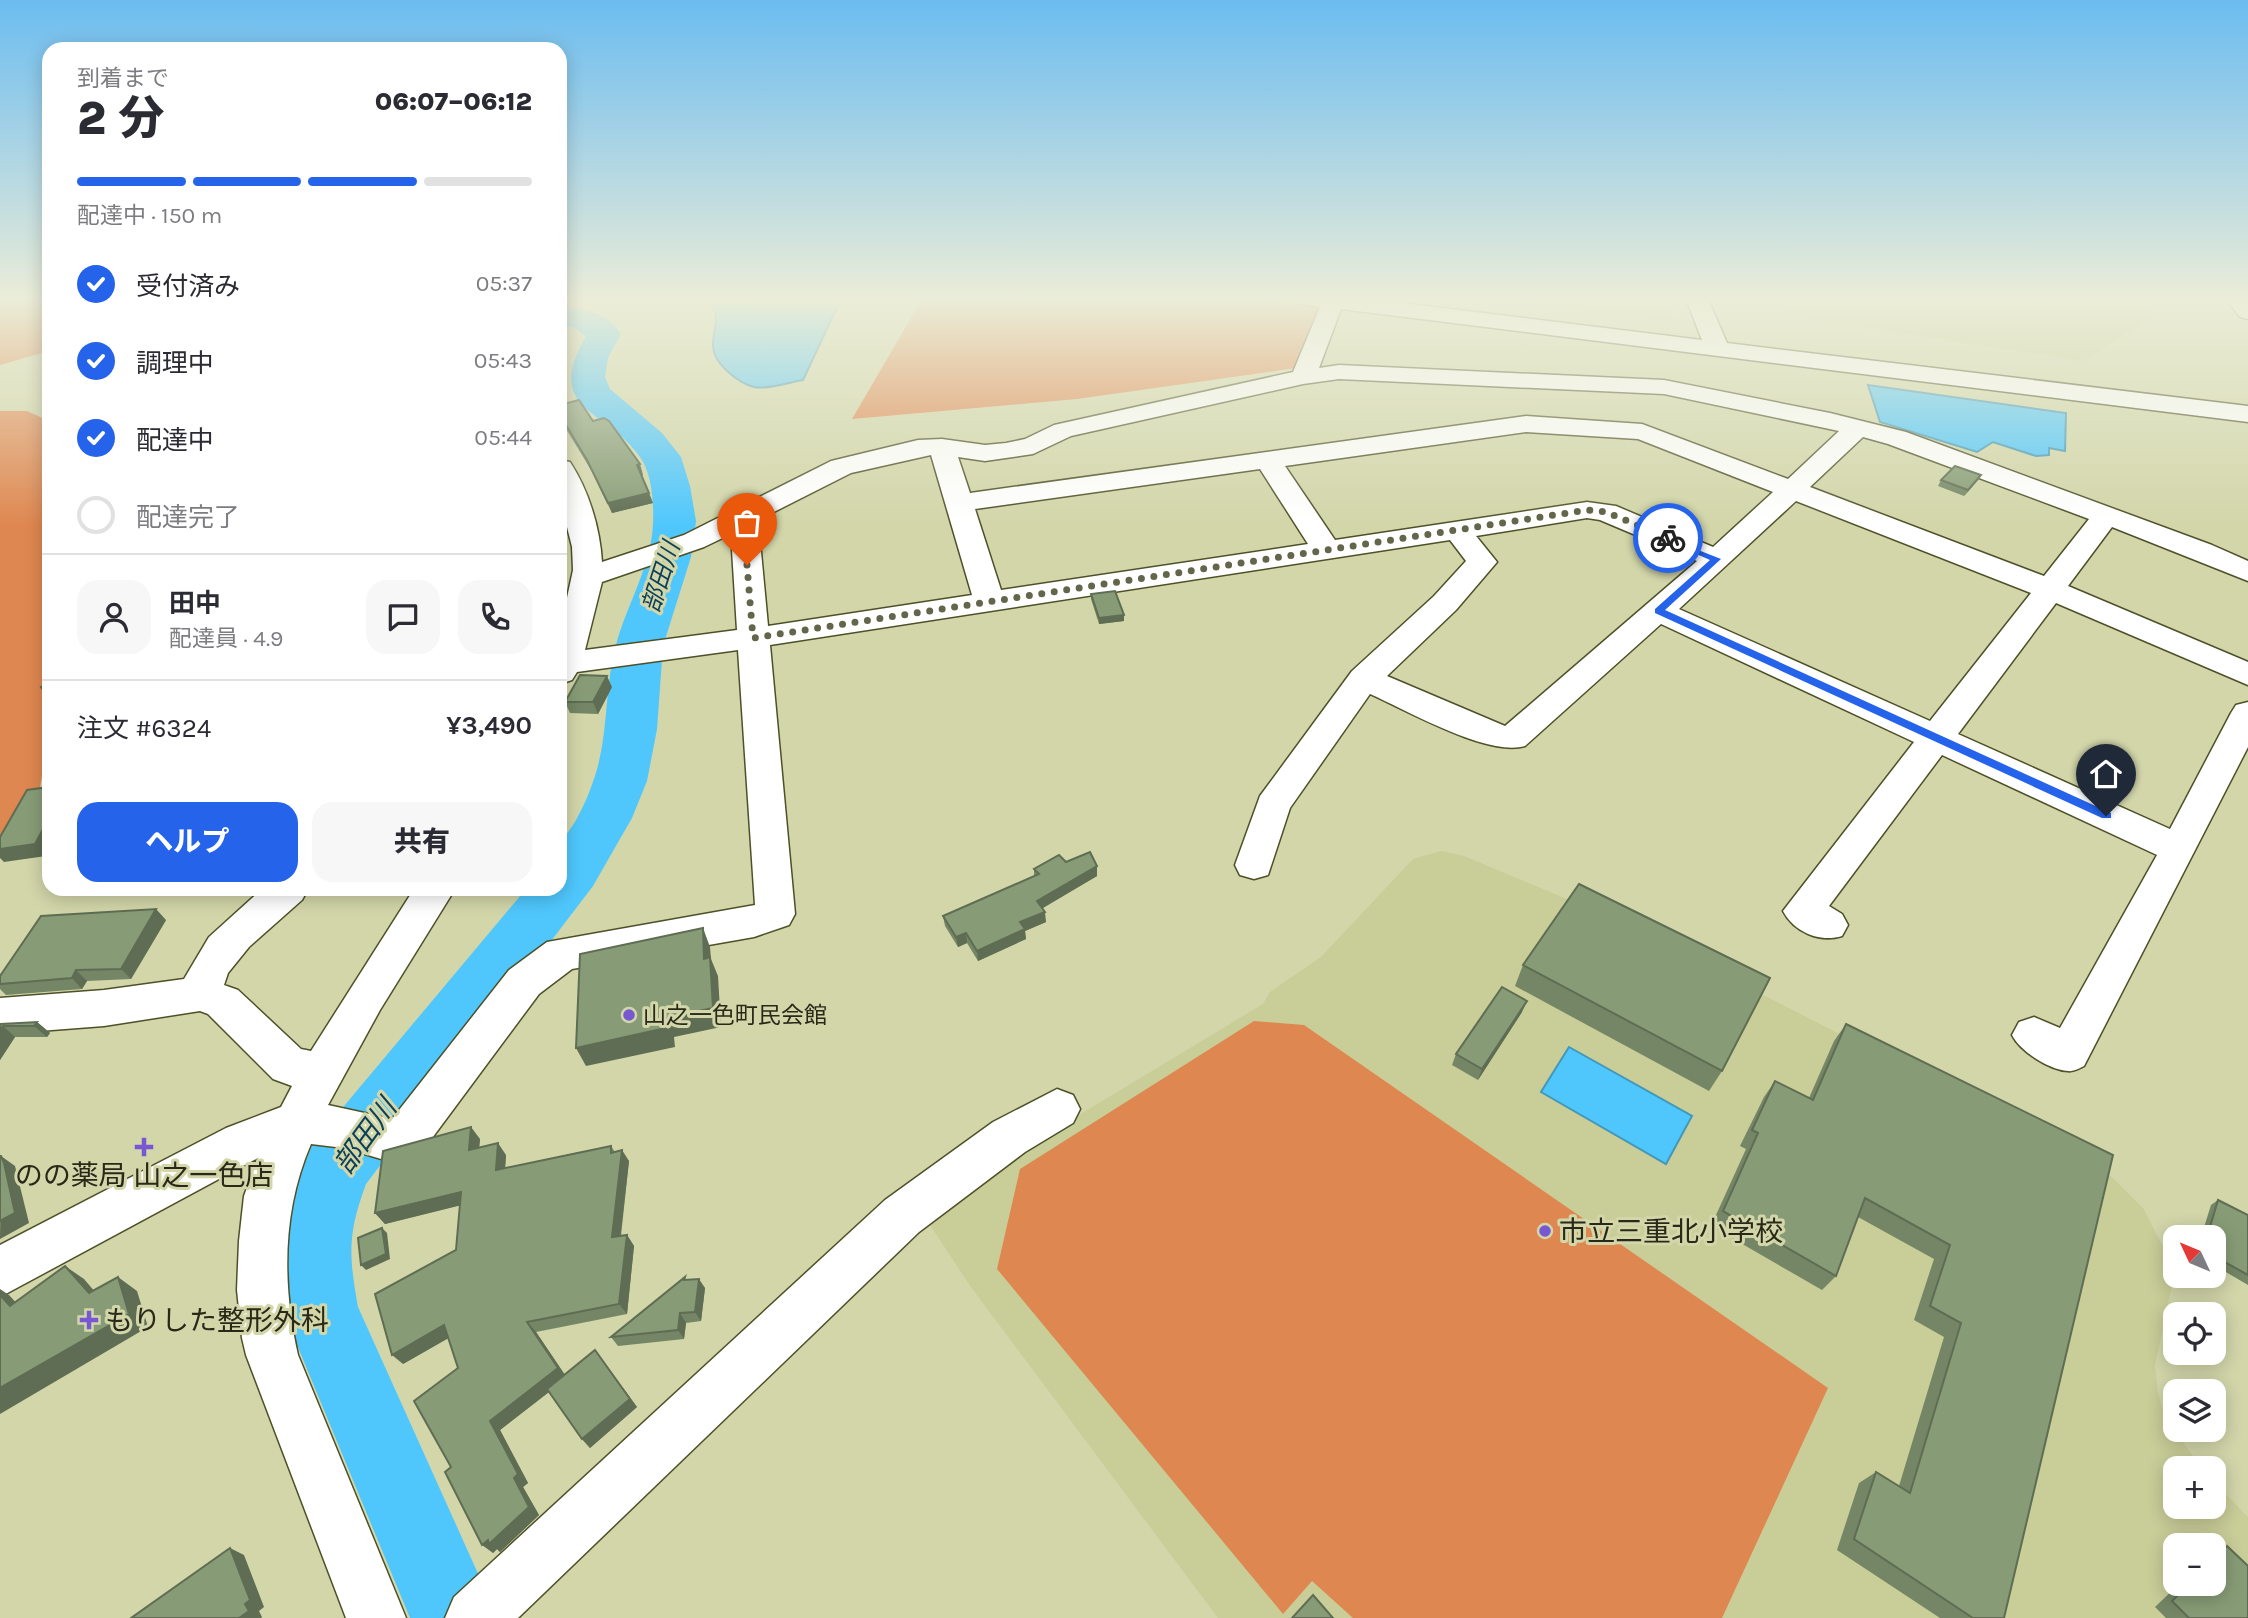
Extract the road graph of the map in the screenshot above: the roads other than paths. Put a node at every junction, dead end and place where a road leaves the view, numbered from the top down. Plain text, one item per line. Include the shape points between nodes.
1 (1321, 375) edge
2 (1393, 375) edge
3 (1935, 375) edge
4 (1303, 377) joint
5 (2062, 390) junction
6 (2248, 414) edge
7 (1858, 428) junction
8 (2248, 431) edge
9 (943, 447) junction
10 (1068, 460) junction
11 (1268, 460) junction
12 (567, 482) edge
13 (1793, 489) junction
14 (959, 503) junction
15 (744, 516) junction
16 (2106, 516) junction
17 (1457, 530) junction
18 (1327, 550) junction
19 (1717, 559) junction
20 (2248, 572) edge
21 (2049, 589) junction
22 (578, 595) edge
23 (989, 601) junction
24 (1658, 611) junction
25 (753, 638) junction
26 (567, 645) edge
27 (661, 652) joint
28 (618, 658) joint
29 (567, 667) edge
30 (2248, 674) edge
31 (1364, 679) junction
32 (2248, 713) edge
33 (1936, 738) junction
34 (2179, 849) junction
35 (1254, 865) dead end
36 (281, 896) edge
37 (431, 896) edge
38 (1828, 925) dead end
39 (200, 994) junction
40 (0, 1016) edge
41 (2034, 1035) dead end
42 (325, 1072) junction
43 (1057, 1109) dead end
44 (320, 1125) junction
45 (0, 1272) edge
46 (488, 1607) edge
47 (376, 1618) edge

1 - 4 street
2 - 7 street via 1664,387
3 - 5 street
4 - 10 street via 1063,430
5 - 6 street
5 - 8 street
7 - 13 street
7 - 16 street via 1897,438
9 - 10 street via 985,453 1033,446
9 - 14 street
9 - 15 street via 918,448 841,467
10 - 11 street
10 - 14 street
11 - 13 street via 1526,424 1642,432
11 - 18 street
12 - 22 street via 586,531
13 - 19 street
13 - 21 street
14 - 23 street
15 - 22 street
15 - 25 street
16 - 20 street
16 - 21 street
17 - 18 street
17 - 19 street via 1587,510 1606,512
17 - 31 street via 1482,562
18 - 23 street
19 - 24 street
21 - 30 street
21 - 33 street
22 - 26 street
23 - 25 street
24 - 31 street via 1513,738 1498,737
24 - 33 street
25 - 27 street
25 - 44 street via 775,914 561,954 524,982 405,1138 388,1140
27 - 28 street
28 - 29 street
31 - 35 street via 1273,805
32 - 34 street
33 - 34 street
33 - 38 street via 1803,911
34 - 41 street via 2069,1053
36 - 39 street via 222,948 205,971
37 - 42 street
39 - 40 street
39 - 42 street via 223,1002 289,1066
42 - 44 street
43 - 46 street via 1009,1137 902,1216
44 - 45 street via 242,1143
44 - 47 street via 268,1194 260,1286 263,1319 322,1488

